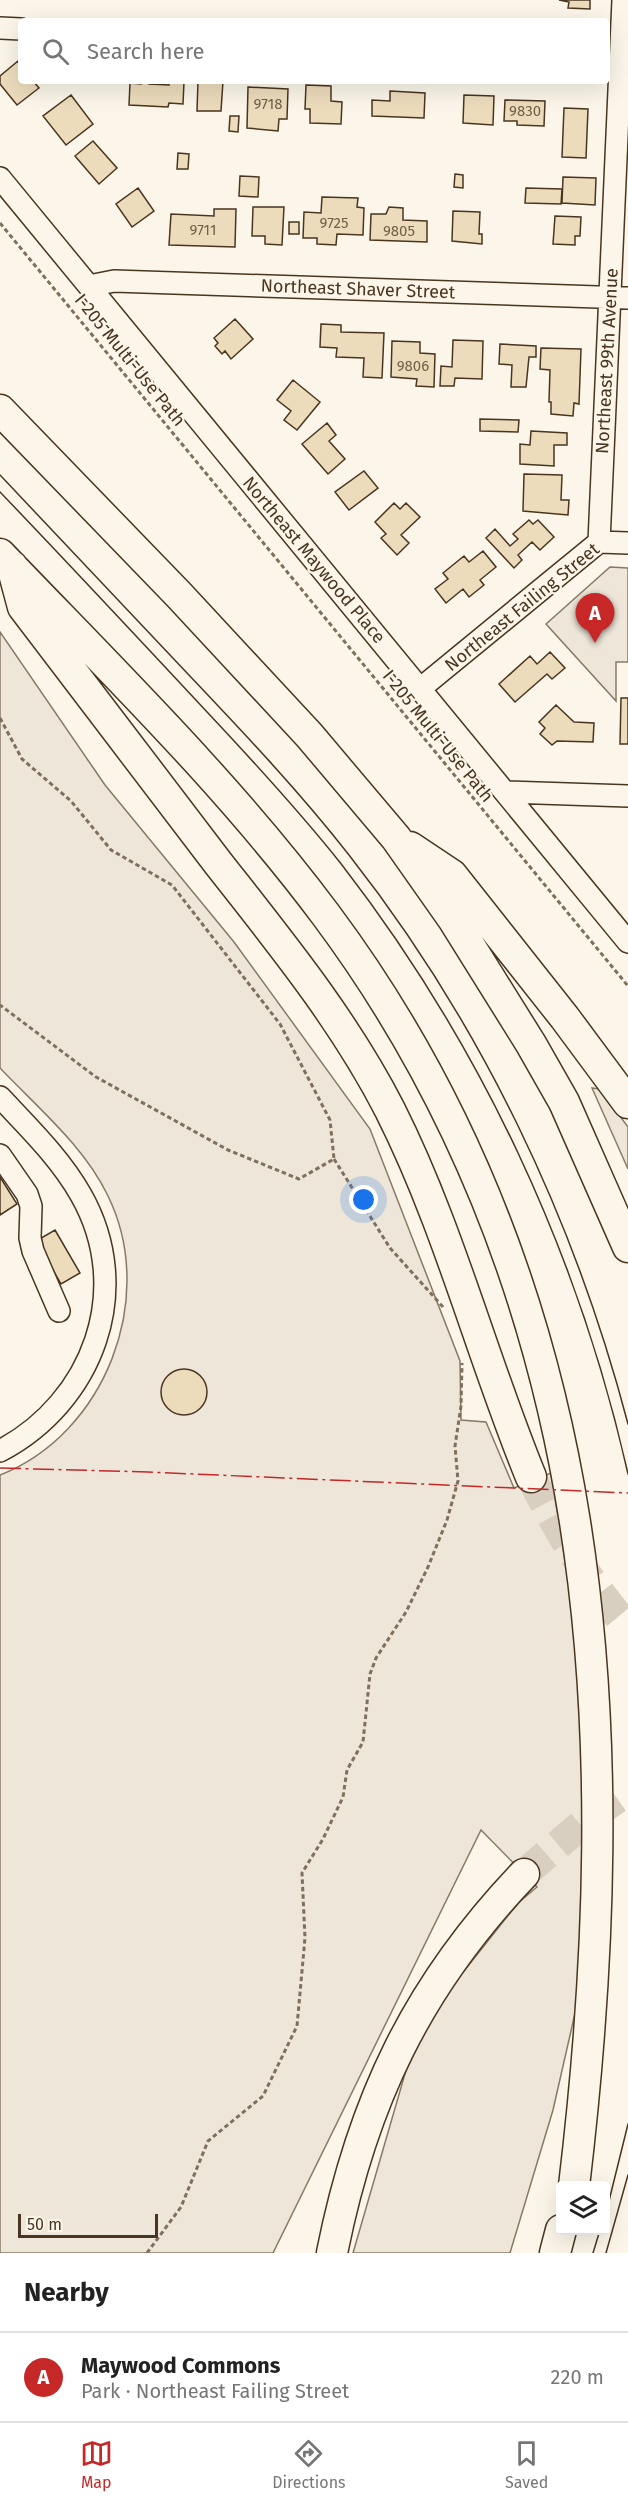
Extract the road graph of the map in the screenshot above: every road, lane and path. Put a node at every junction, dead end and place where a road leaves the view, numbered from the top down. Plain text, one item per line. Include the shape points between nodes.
1 (623, 0) edge
2 (0, 28) edge
3 (18, 29) edge
4 (619, 50) edge
5 (0, 178) edge
6 (0, 223) edge
7 (89, 286) junction
8 (619, 298) edge
9 (0, 410) edge
10 (599, 542) junction
11 (628, 543) edge
12 (6, 560) edge
13 (421, 688) junction
14 (0, 718) edge
15 (507, 792) junction
16 (628, 796) edge
17 (396, 838) junction
18 (628, 942) edge
19 (628, 986) edge
20 (0, 1005) edge
21 (0, 1098) edge
22 (628, 1103) edge
23 (0, 1155) edge
24 (334, 1159) junction
25 (628, 1246) edge
26 (445, 1309) dead end
27 (59, 1311) dead end
28 (462, 1358) dead end
29 (0, 1451) edge
30 (531, 1477) tunnel mouth
31 (609, 1583) dead end
32 (624, 1844) dead end
33 (524, 1874) tunnel mouth
34 (575, 2181) edge
35 (560, 2235) edge
36 (147, 2253) edge
37 (332, 2253) edge
38 (555, 2253) edge

1 - 4 street, Northeast 99th Avenue
2 - 3 street
4 - 8 street, Northeast 99th Avenue
5 - 7 street, Northeast Maywood Place
6 - 19 path, I-205 Multi-Use Path
7 - 8 street, Northeast Shaver Street via 114,281
7 - 13 street, Northeast Maywood Place
8 - 10 street, Northeast 99th Avenue
9 - 17 highway via 309,735
10 - 11 street, Northeast Failing Street
10 - 13 street, Northeast Failing Street
12 - 30 highway via 23,607 275,933 373,1080 430,1197
12 - 31 highway via 156,716 251,822 329,918 410,1038 475,1154 526,1269 568,1394 597,1512
13 - 15 street, Northeast Maywood Place
14 - 24 path via 22,759 71,801 111,850 172,885 280,1024 330,1120
15 - 16 street
15 - 18 street, Northeast Maywood Place
17 - 22 highway via 452,875
17 - 25 highway via 453,919 564,1102
20 - 24 path via 96,1077 228,1150 299,1179
21 - 29 street via 63,1167 82,1197 98,1233 104,1282 100,1328 78,1380 38,1426
23 - 27 street via 27,1194 33,1251
24 - 26 path via 390,1248
28 - 36 path via 455,1446 458,1481 447,1520 406,1612 376,1658 370,1674 363,1742 347,1770 343,1797 302,1873 305,1938 297,2026 263,2096 208,2141 182,2207
32 - 34 highway via 613,1994
33 - 37 highway via 455,1953 393,2057 361,2139
35 - 38 highway

